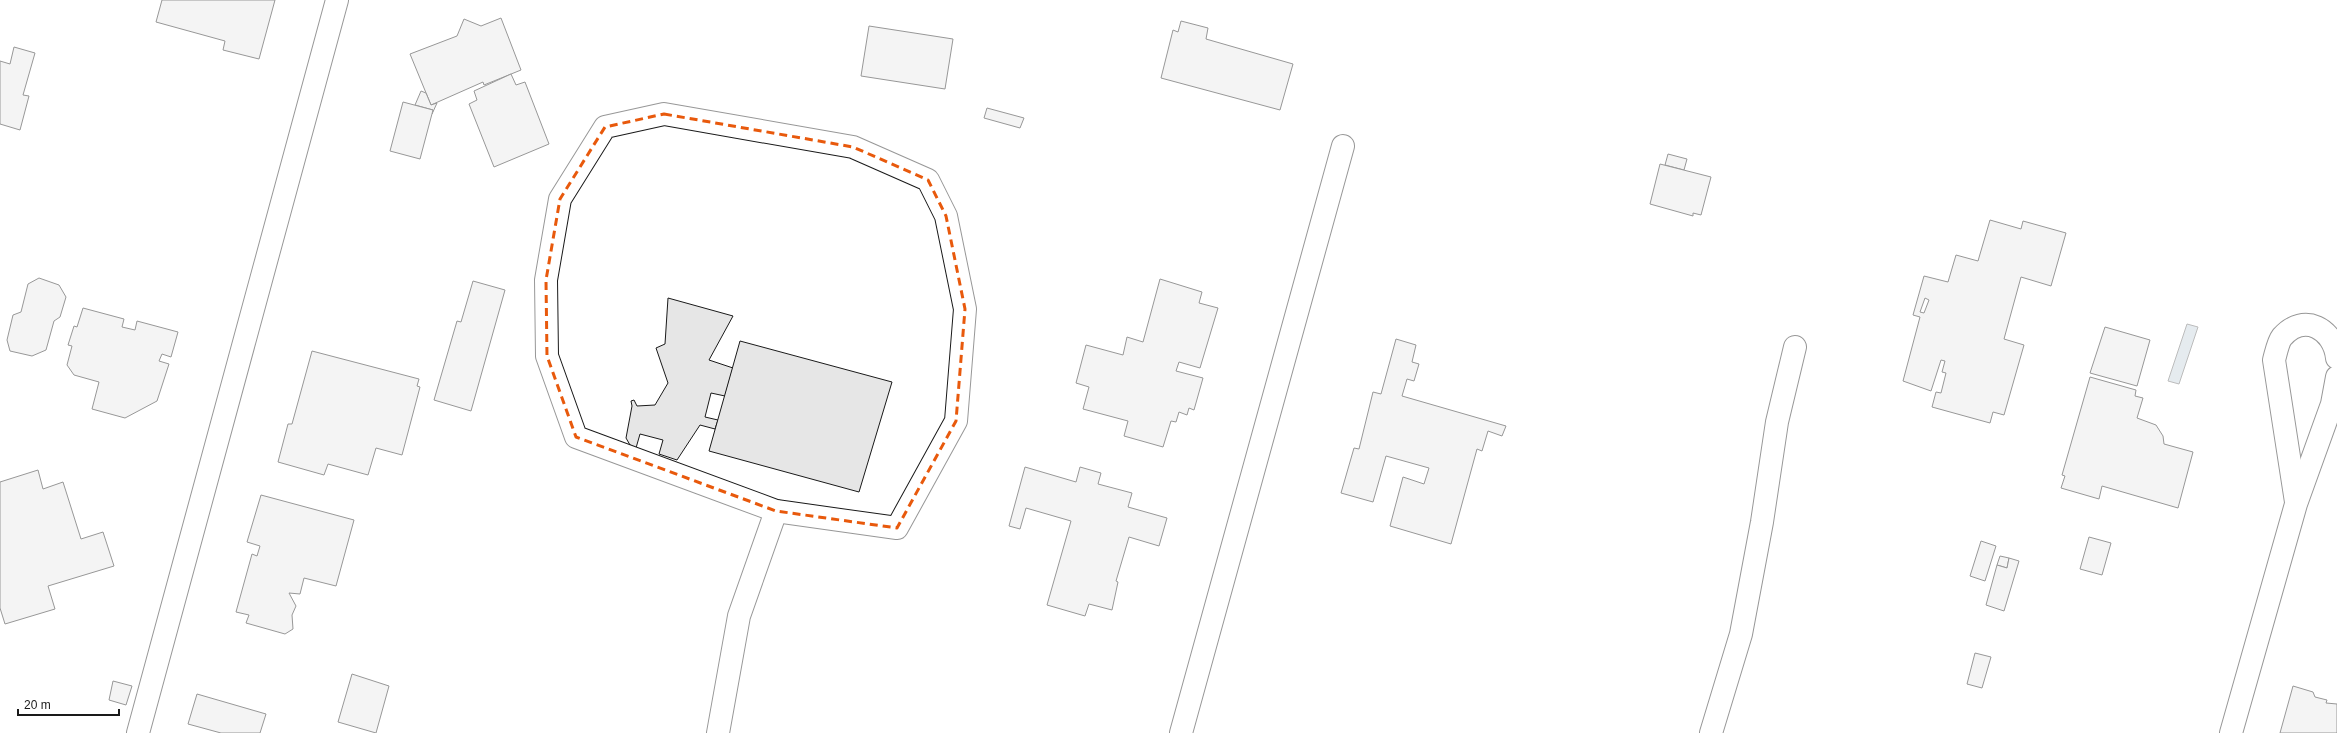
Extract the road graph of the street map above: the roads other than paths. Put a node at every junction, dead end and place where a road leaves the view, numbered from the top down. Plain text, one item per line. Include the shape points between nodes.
1 (337, 0) edge
2 (1342, 146) dead end
3 (1795, 347) dead end
4 (2337, 358) edge
5 (2337, 377) edge
6 (2296, 504) junction
7 (776, 511) junction
8 (138, 733) edge
9 (718, 733) edge
10 (1181, 733) edge
11 (1711, 733) edge
12 (2231, 733) edge

1 - 8 street
2 - 10 street
3 - 11 street via 1776,422 1762,522 1741,634
4 - 6 street via 2330,337 2321,328 2312,324 2300,325 2289,330 2281,338 2274,360
5 - 6 street via 2332,404
6 - 12 street
7 - 7 street via 897,528 956,421 966,309 946,216 928,180 853,147 664,114 605,127 560,199 546,280 547,356 576,437
7 - 9 street via 739,616

